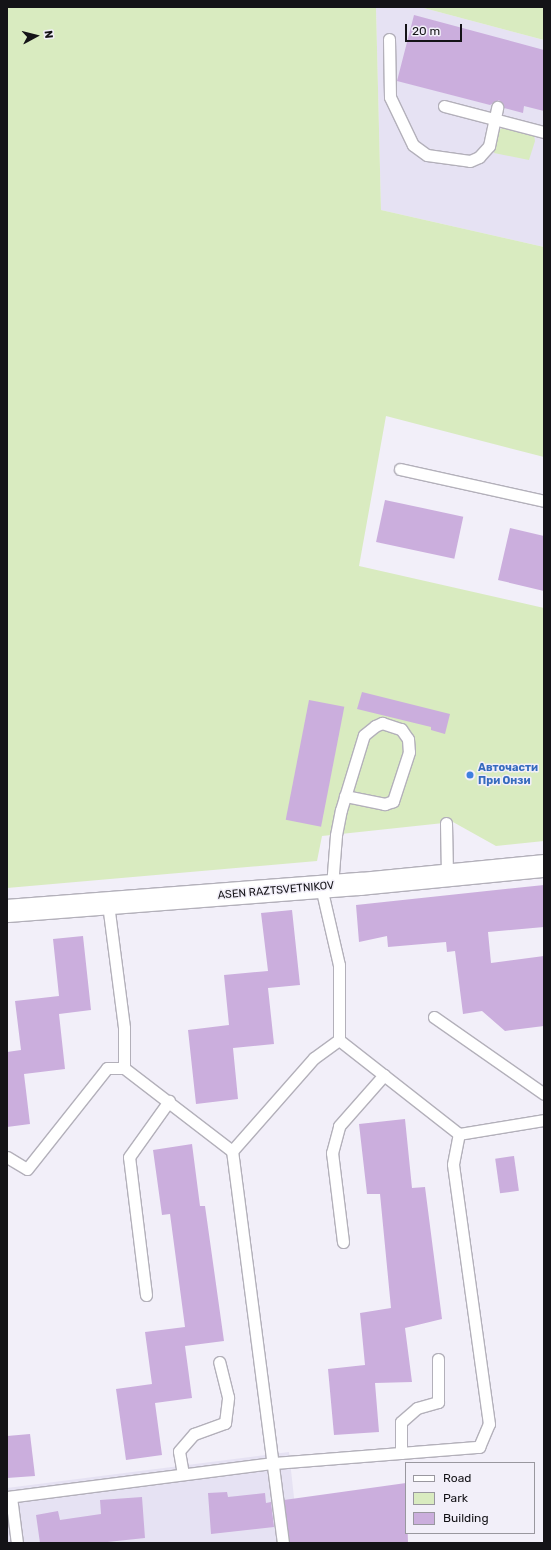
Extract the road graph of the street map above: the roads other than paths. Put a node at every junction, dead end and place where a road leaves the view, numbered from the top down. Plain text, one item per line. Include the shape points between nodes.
1 (389, 39) dead end
2 (444, 106) dead end
3 (497, 107) dead end
4 (494, 119) junction
5 (544, 132) edge
6 (400, 469) dead end
7 (544, 501) edge
8 (345, 796) junction
9 (446, 822) dead end
10 (544, 866) edge
11 (447, 876) junction
12 (327, 886) junction
13 (108, 904) junction
14 (7, 911) edge
15 (434, 1017) dead end
16 (339, 1040) junction
17 (124, 1068) junction
18 (384, 1075) junction
19 (544, 1094) edge
20 (169, 1101) junction
21 (544, 1120) edge
22 (459, 1134) junction
23 (232, 1151) junction
24 (7, 1157) edge
25 (343, 1242) dead end
26 (146, 1295) dead end
27 (438, 1359) dead end
28 (219, 1362) dead end
29 (401, 1453) junction
30 (274, 1463) junction
31 (183, 1474) junction
32 (9, 1497) edge
33 (17, 1543) edge
34 (284, 1543) edge

1 - 4 lane via 390,97 414,145 427,155 470,161 479,157 489,146
2 - 4 lane
3 - 4 lane
4 - 5 lane
6 - 7 lane
8 - 8 lane via 385,804 396,798 409,746 401,729 382,724 364,735
8 - 12 lane
9 - 11 lane
10 - 11 street, ASEN RAZTSVETNIKOV
11 - 12 street, ASEN RAZTSVETNIKOV
12 - 13 street, ASEN RAZTSVETNIKOV
12 - 16 lane via 339,965
13 - 14 street, ASEN RAZTSVETNIKOV
13 - 17 lane via 124,1028
15 - 19 lane
16 - 18 lane
16 - 23 lane via 314,1058
17 - 20 lane
17 - 24 lane via 107,1068 27,1169
18 - 22 lane
18 - 25 lane via 339,1126 332,1153
20 - 23 lane
20 - 26 lane via 129,1157
21 - 22 lane
22 - 29 lane via 453,1164 489,1424 479,1446
23 - 30 lane
27 - 29 lane via 438,1402 417,1408 401,1422
28 - 31 lane via 228,1397 225,1423 194,1434 179,1451
29 - 30 lane
30 - 31 lane
30 - 34 lane
31 - 32 lane
32 - 33 lane

